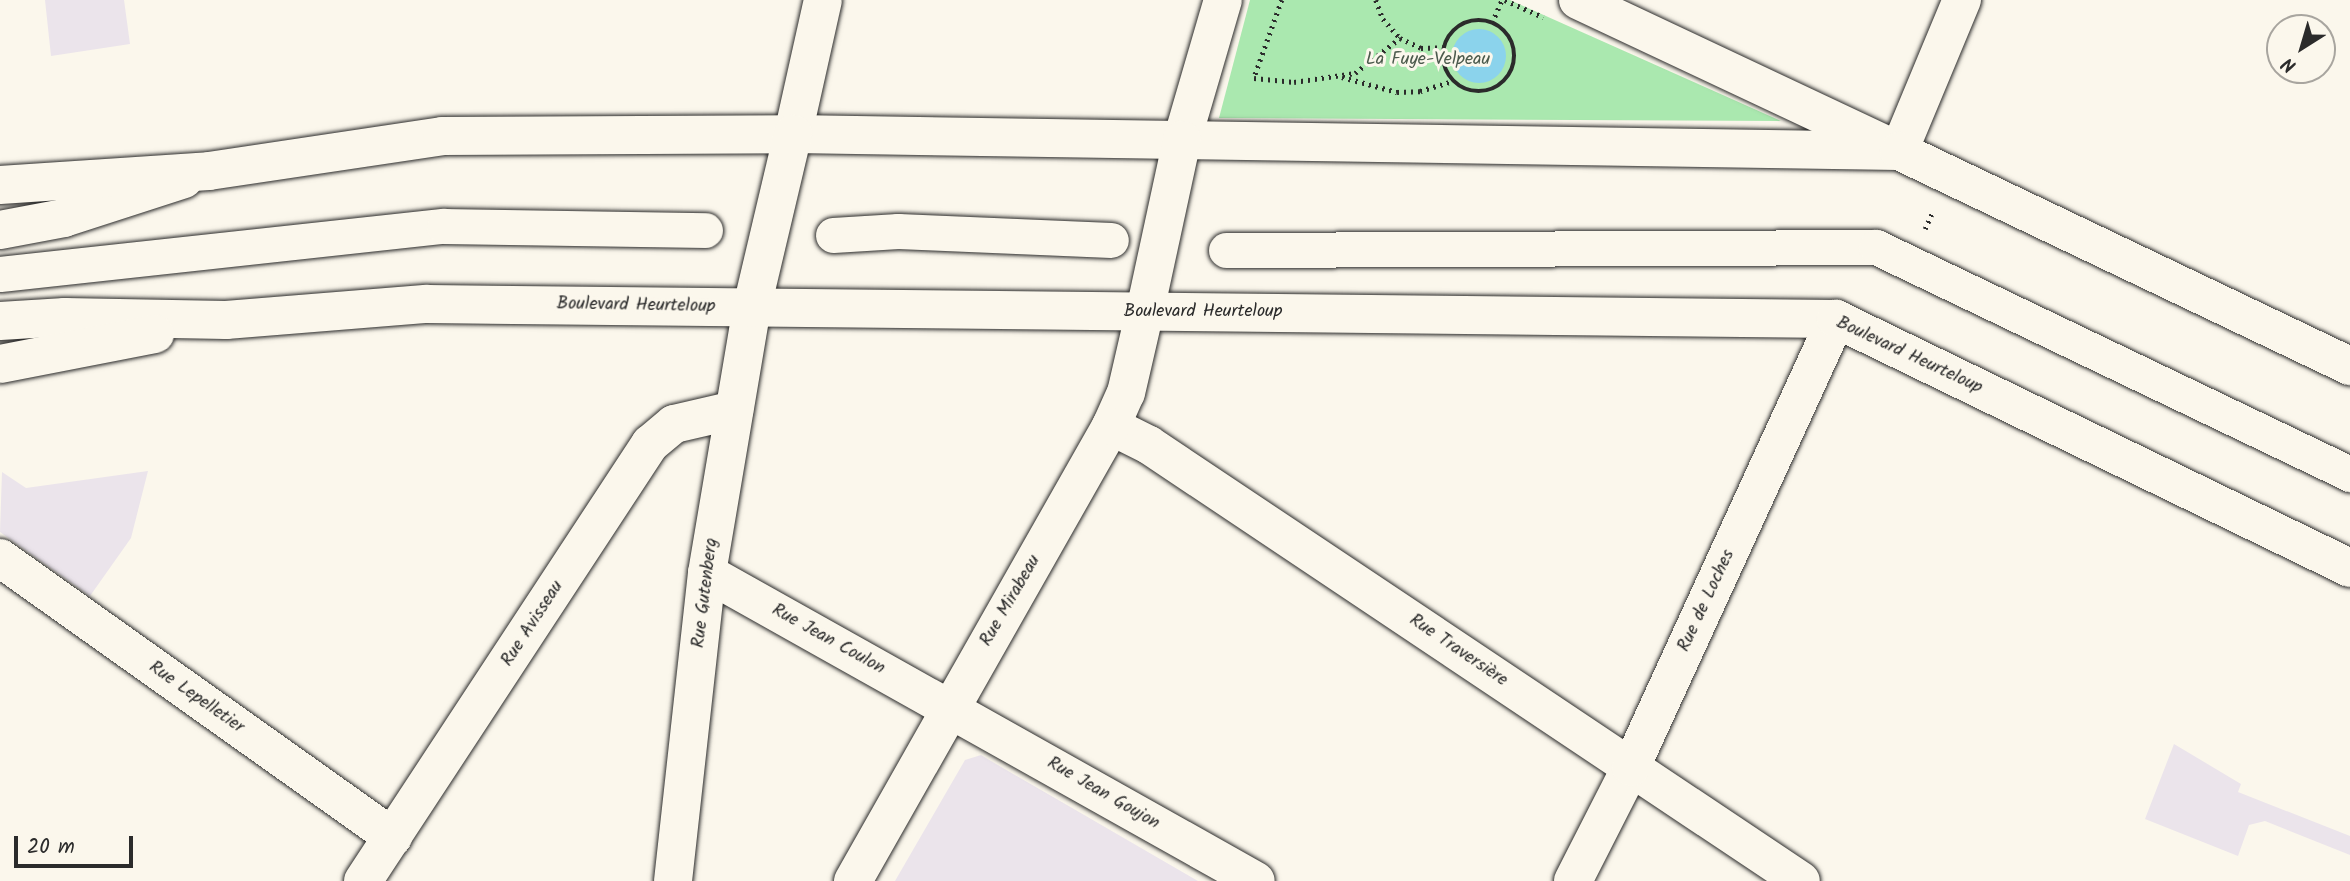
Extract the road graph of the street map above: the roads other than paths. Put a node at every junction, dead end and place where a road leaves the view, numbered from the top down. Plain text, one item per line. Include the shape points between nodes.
1 (823, 0) edge
2 (1223, 0) edge
3 (1578, 0) edge
4 (1962, 0) edge
5 (793, 134) junction
6 (1182, 140) junction
7 (1899, 151) junction
8 (209, 171) junction
9 (0, 185) edge
10 (0, 230) edge
11 (705, 230) dead end
12 (833, 235) dead end
13 (1111, 240) dead end
14 (1226, 250) dead end
15 (0, 274) edge
16 (752, 307) junction
17 (1145, 312) junction
18 (1836, 319) junction
19 (226, 320) junction
20 (0, 321) edge
21 (0, 364) edge
22 (2350, 366) edge
23 (734, 410) junction
24 (1111, 426) junction
25 (2350, 474) edge
26 (0, 558) edge
27 (2350, 568) edge
28 (707, 573) junction
29 (950, 706) junction
30 (1631, 767) junction
31 (393, 836) junction
32 (363, 881) edge
33 (673, 881) edge
34 (853, 881) edge
35 (1256, 881) edge
36 (1573, 881) edge
37 (1801, 881) edge

1 - 5 main road, Rue Gutenberg
2 - 6 main road, Rue Mirabeau
3 - 7 main road
4 - 7 main road
5 - 6 main road
5 - 8 main road via 442,136
5 - 16 main road, Rue Gutenberg
6 - 7 main road
6 - 17 main road, Rue Mirabeau
7 - 22 main road
8 - 9 main road
8 - 10 main road via 64,218
11 - 15 street via 444,226
12 - 13 street via 898,231
14 - 25 street via 1876,247
16 - 17 main road, Boulevard Heurteloup
16 - 19 main road, Boulevard Heurteloup via 427,304
16 - 23 main road, Rue Gutenberg
17 - 18 main road, Boulevard Heurteloup
17 - 24 main road, Rue Mirabeau via 1126,393
18 - 27 main road, Boulevard Heurteloup
18 - 30 main road, Rue de Loches
19 - 20 main road, Boulevard Heurteloup via 65,317
19 - 21 main road
23 - 28 main road, Rue Gutenberg
23 - 31 main road, Rue Avisseau via 674,424 650,444
24 - 29 main road, Rue Mirabeau
24 - 30 main road, Rue Traversière via 1149,445
26 - 31 main road, Rue Lepelletier
28 - 29 main road, Rue Jean Coulon
28 - 33 main road, Rue Gutenberg
29 - 34 main road, Rue Mirabeau
29 - 35 main road, Rue Jean Goujon
30 - 36 main road, Rue de Loches
30 - 37 main road, Rue Traversière
31 - 32 main road, Rue Avisseau

